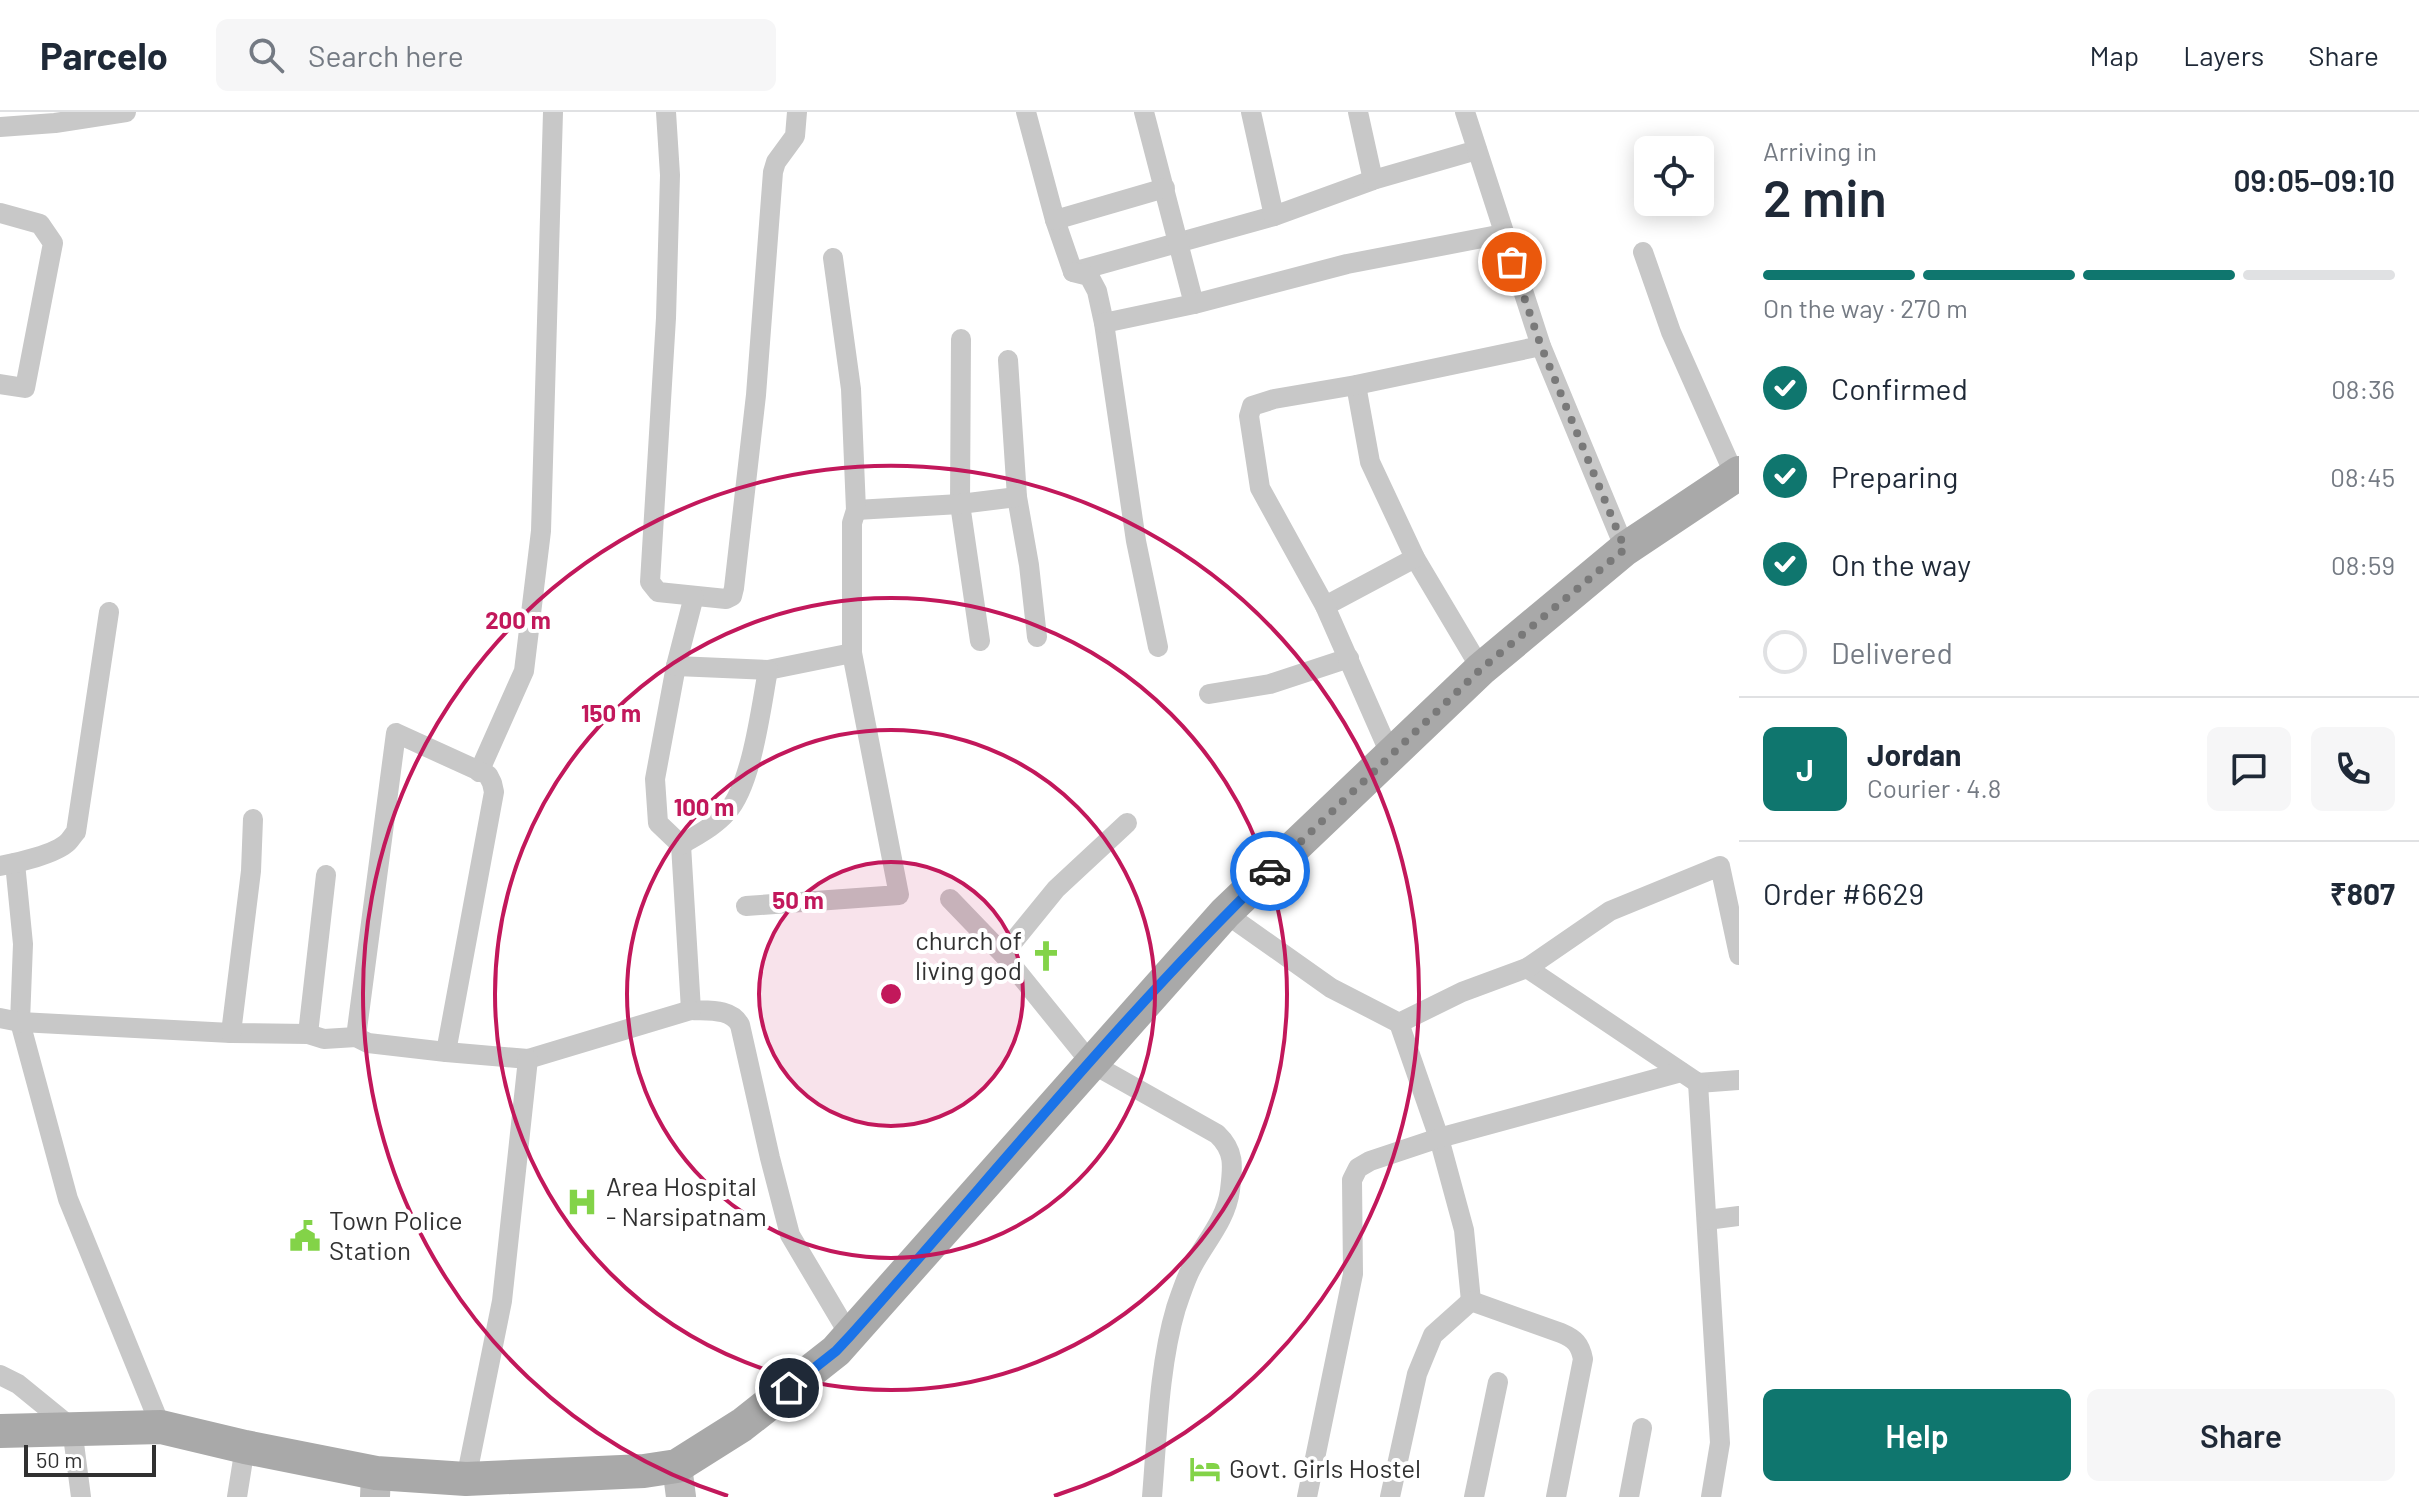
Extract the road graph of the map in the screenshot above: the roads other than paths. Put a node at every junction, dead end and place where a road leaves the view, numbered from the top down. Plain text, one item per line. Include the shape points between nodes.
1 (126, 112) edge
2 (553, 112) edge
3 (666, 112) edge
4 (797, 112) edge
5 (1026, 112) edge
6 (1144, 112) edge
7 (1251, 112) edge
8 (1358, 112) edge
9 (1465, 112) edge
10 (0, 127) edge
11 (1477, 150) junction
12 (1373, 180) junction
13 (1165, 188) junction
14 (0, 213) edge
15 (1274, 216) junction
16 (1055, 220) junction
17 (1503, 234) junction
18 (1179, 242) junction
19 (1643, 252) dead end
20 (833, 258) dead end
21 (1073, 272) junction
22 (1194, 304) junction
23 (1104, 323) junction
24 (961, 339) dead end
25 (1541, 346) junction
26 (1008, 360) dead end
27 (0, 384) edge
28 (1356, 385) junction
29 (1737, 474) edge
30 (1017, 497) junction
31 (960, 504) junction
32 (856, 510) junction
33 (1625, 549) junction
34 (1415, 558) junction
35 (694, 596) junction
36 (1325, 606) junction
37 (109, 612) dead end
38 (1037, 637) dead end
39 (980, 641) dead end
40 (1158, 647) dead end
41 (852, 653) junction
42 (1349, 658) junction
43 (676, 666) junction
44 (1481, 669) junction
45 (768, 670) junction
46 (1209, 694) dead end
47 (1391, 756) junction
48 (479, 772) junction
49 (253, 819) dead end
50 (1127, 823) dead end
51 (681, 845) junction
52 (7, 865) edge
53 (326, 875) dead end
54 (950, 899) dead end
55 (746, 906) dead end
56 (1225, 913) junction
57 (1003, 954) junction
58 (1739, 955) edge
59 (1527, 968) junction
60 (691, 1010) junction
61 (10, 1020) edge
62 (1399, 1023) junction
63 (231, 1033) junction
64 (308, 1034) junction
65 (356, 1037) junction
66 (446, 1052) junction
67 (528, 1059) junction
68 (1091, 1063) junction
69 (1690, 1078) junction
70 (1739, 1080) edge
71 (1439, 1138) junction
72 (1739, 1216) edge
73 (1707, 1220) junction
74 (1471, 1301) junction
75 (850, 1336) junction
76 (0, 1375) edge
77 (1498, 1382) dead end
78 (161, 1427) junction
79 (72, 1428) junction
80 (1642, 1428) dead end
81 (0, 1431) edge
82 (245, 1447) junction
83 (466, 1479) junction
84 (679, 1482) edge
85 (376, 1485) edge
86 (81, 1497) edge
87 (237, 1497) edge
88 (1152, 1497) edge
89 (1307, 1497) edge
90 (1390, 1497) edge
91 (1474, 1497) edge
92 (1556, 1497) edge
93 (1629, 1497) edge
94 (1711, 1497) edge

1 - 10 street
2 - 48 street via 541,531 524,671
3 - 35 street via 666,318 650,582 658,592
4 - 35 street via 795,136 773,172 734,588 726,599
5 - 16 street
6 - 13 street
7 - 15 street
8 - 12 street
9 - 11 street
11 - 12 street
11 - 17 street
12 - 15 street
13 - 16 street
13 - 18 street
14 - 27 street via 40,224 53,243 25,388
15 - 18 street
16 - 21 street
17 - 22 street via 1347,264
17 - 25 street
18 - 21 street
18 - 22 street
19 - 29 street via 1671,332
20 - 32 street via 851,389
21 - 23 street via 1092,280
22 - 23 street
23 - 40 street via 1136,541
24 - 31 street
25 - 28 street
25 - 33 street
26 - 30 street
28 - 34 street via 1370,462
28 - 36 street via 1260,402 1249,416 1260,488
29 - 33 main road
30 - 31 street
30 - 38 street
31 - 32 street
31 - 39 street
32 - 41 street
33 - 44 main road
34 - 36 street
34 - 44 street
35 - 43 street
36 - 42 street
37 - 52 street via 76,832 67,843
41 - 45 street
41 - 55 street via 899,895
42 - 46 street via 1270,684
42 - 47 street
43 - 45 street
43 - 51 street via 655,794 658,823
44 - 47 main road
45 - 51 street via 739,793 728,812
47 - 56 main road
48 - 65 street via 396,733
48 - 66 street via 488,775 494,792
49 - 63 street
50 - 57 street via 1056,889
51 - 60 street
52 - 61 street via 23,944
53 - 64 street
54 - 57 street
56 - 62 street via 1331,988
56 - 68 main road
57 - 68 street
58 - 59 street via 1720,866 1610,911
59 - 62 street
59 - 69 street
60 - 67 street
60 - 75 street via 726,1013 740,1025 790,1235
61 - 63 street
61 - 78 street via 68,1199
62 - 71 street
63 - 64 street
64 - 65 street
65 - 66 street
66 - 67 street
67 - 83 street via 502,1301
68 - 75 main road
68 - 88 street via 1217,1134 1228,1145 1231,1160 1227,1202 1189,1272 1176,1309 1162,1384
69 - 70 street
69 - 71 street
69 - 73 street
71 - 74 street via 1464,1230
71 - 89 street via 1370,1161 1352,1180 1353,1274
72 - 73 street
73 - 94 street via 1720,1443
74 - 90 street via 1433,1335 1417,1374
74 - 92 street via 1561,1333 1580,1346 1583,1359
75 - 84 main road
76 - 79 street
77 - 91 street
78 - 79 main road
78 - 82 main road
79 - 81 main road
79 - 86 street
80 - 93 street
82 - 85 main road
82 - 87 street
83 - 84 main road via 644,1471
83 - 85 main road

